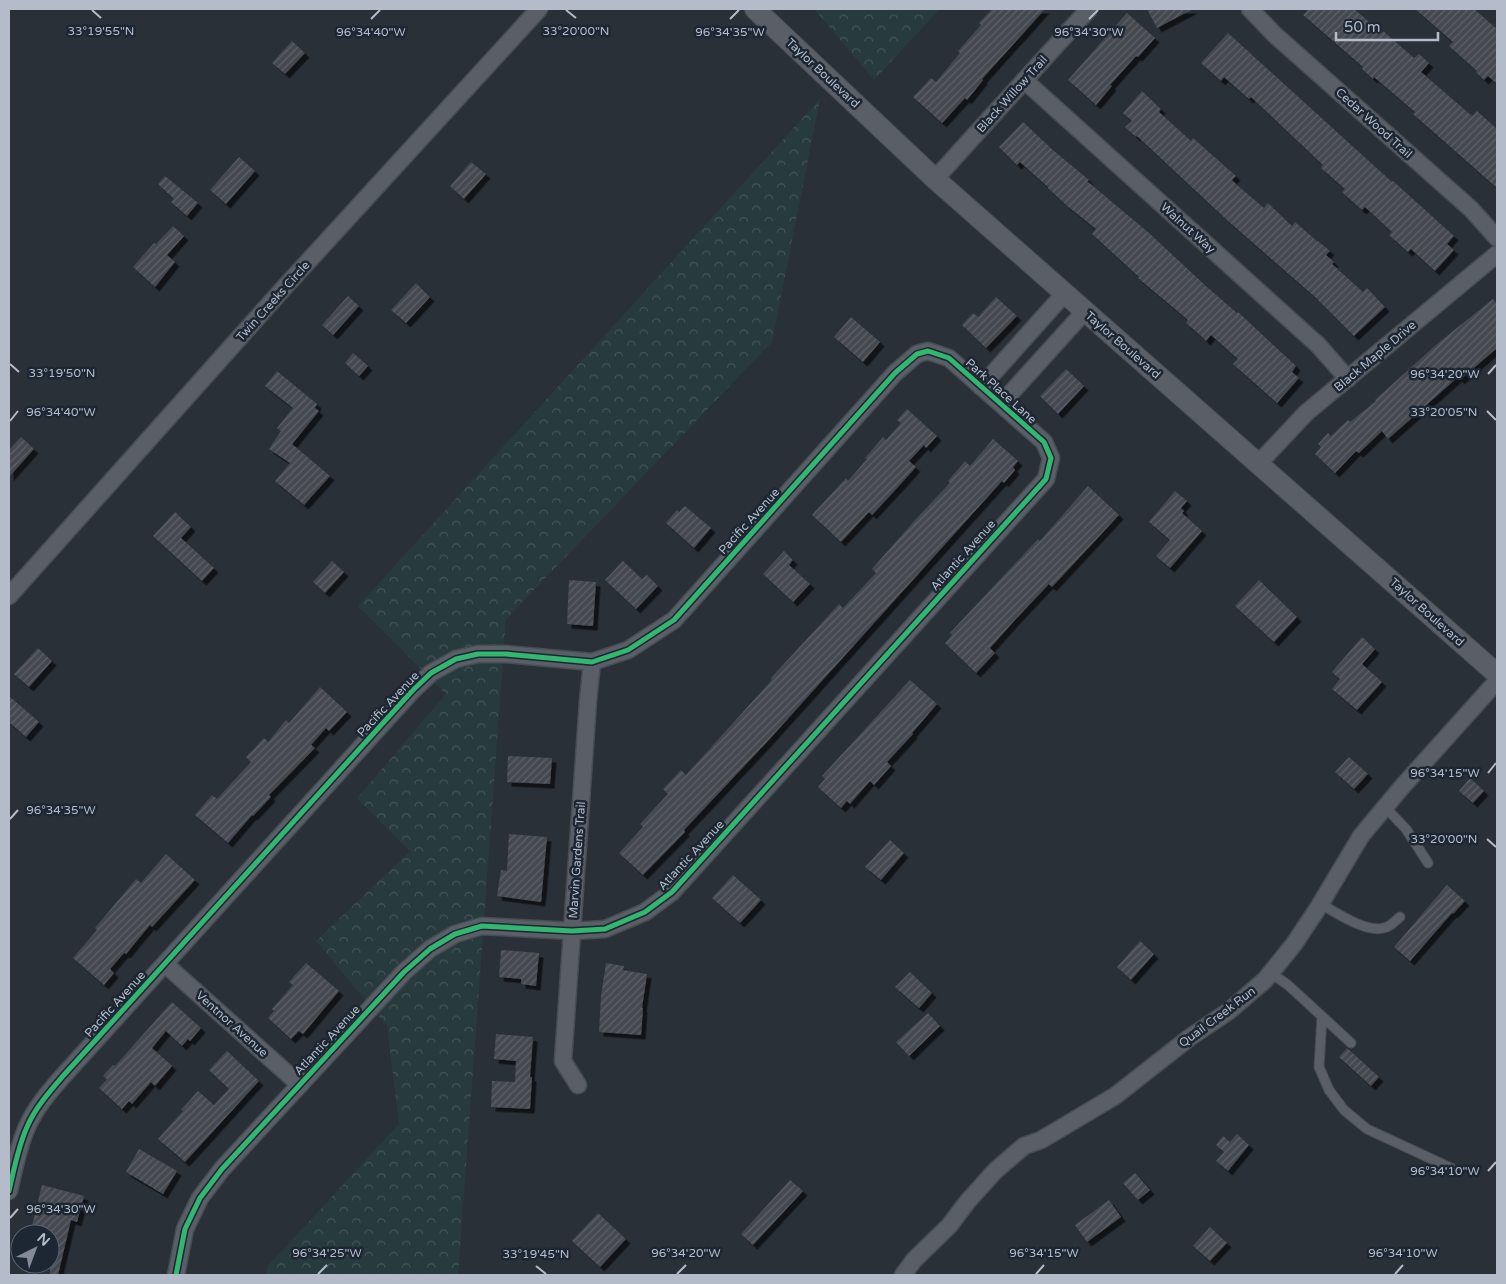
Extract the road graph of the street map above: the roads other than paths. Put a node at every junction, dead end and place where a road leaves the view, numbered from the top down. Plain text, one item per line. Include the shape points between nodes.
1 (539, 9) edge
2 (755, 9) edge
3 (1089, 9) edge
4 (1250, 9) edge
5 (1024, 80) junction
6 (935, 179) junction
7 (1497, 238) edge
8 (1497, 254) edge
9 (1065, 294) junction
10 (1085, 311) junction
11 (928, 351) joint
12 (1348, 379) junction
13 (981, 387) junction
14 (1001, 404) junction
15 (1051, 458) joint
16 (1258, 463) junction
17 (9, 596) edge
18 (592, 662) junction
19 (1497, 674) edge
20 (1497, 681) edge
21 (1385, 807) junction
22 (1428, 863) dead end
23 (1321, 904) junction
24 (1400, 917) dead end
25 (572, 931) junction
26 (164, 964) junction
27 (1271, 973) junction
28 (1322, 1016) junction
29 (1351, 1043) dead end
30 (300, 1085) junction
31 (578, 1085) dead end
32 (1451, 1168) dead end
33 (9, 1191) edge
34 (176, 1275) edge
35 (903, 1275) edge

1 - 17 street, Twin Creeks Circle
2 - 6 street, Taylor Boulevard
3 - 5 street, Black Willow Trail
4 - 7 street, Cedar Wood Trail via 1471,209
5 - 6 street, Black Willow Trail
5 - 12 street, Walnut Way via 1318,345
6 - 9 street, Taylor Boulevard
8 - 12 street, Black Maple Drive
9 - 10 street, Taylor Boulevard
9 - 13 street
10 - 14 street
10 - 16 street, Taylor Boulevard
11 - 13 street, Park Place Lane via 949,358
11 - 18 street, Pacific Avenue via 917,354 895,373 674,620 628,650
12 - 16 street, Black Maple Drive via 1306,413
13 - 14 street, Park Place Lane
14 - 15 street, Park Place Lane via 1044,442
15 - 25 street, Atlantic Avenue via 1046,479 672,892 645,912 605,929
16 - 19 street, Taylor Boulevard
18 - 25 street, Marvin Gardens Trail
18 - 26 street, Pacific Avenue via 478,654 456,659 431,673
20 - 21 street, Quail Creek Run
21 - 22 lane via 1406,829
21 - 23 street, Quail Creek Run via 1361,836
23 - 24 lane via 1348,920 1376,928 1385,928
23 - 27 street, Quail Creek Run
25 - 30 street, Atlantic Avenue via 482,926 455,934 430,949 404,972
25 - 31 street, Marvin Gardens Trail via 563,1061
26 - 30 street, Ventnor Avenue
26 - 33 street, Pacific Avenue via 43,1100 16,1157
27 - 28 lane
27 - 35 street, Quail Creek Run via 1229,1011 1115,1096 1041,1140 1024,1146 995,1171
28 - 29 lane
28 - 32 lane via 1319,1067 1329,1090 1344,1110 1367,1129
30 - 34 street, Atlantic Avenue via 222,1169 200,1198 186,1229

